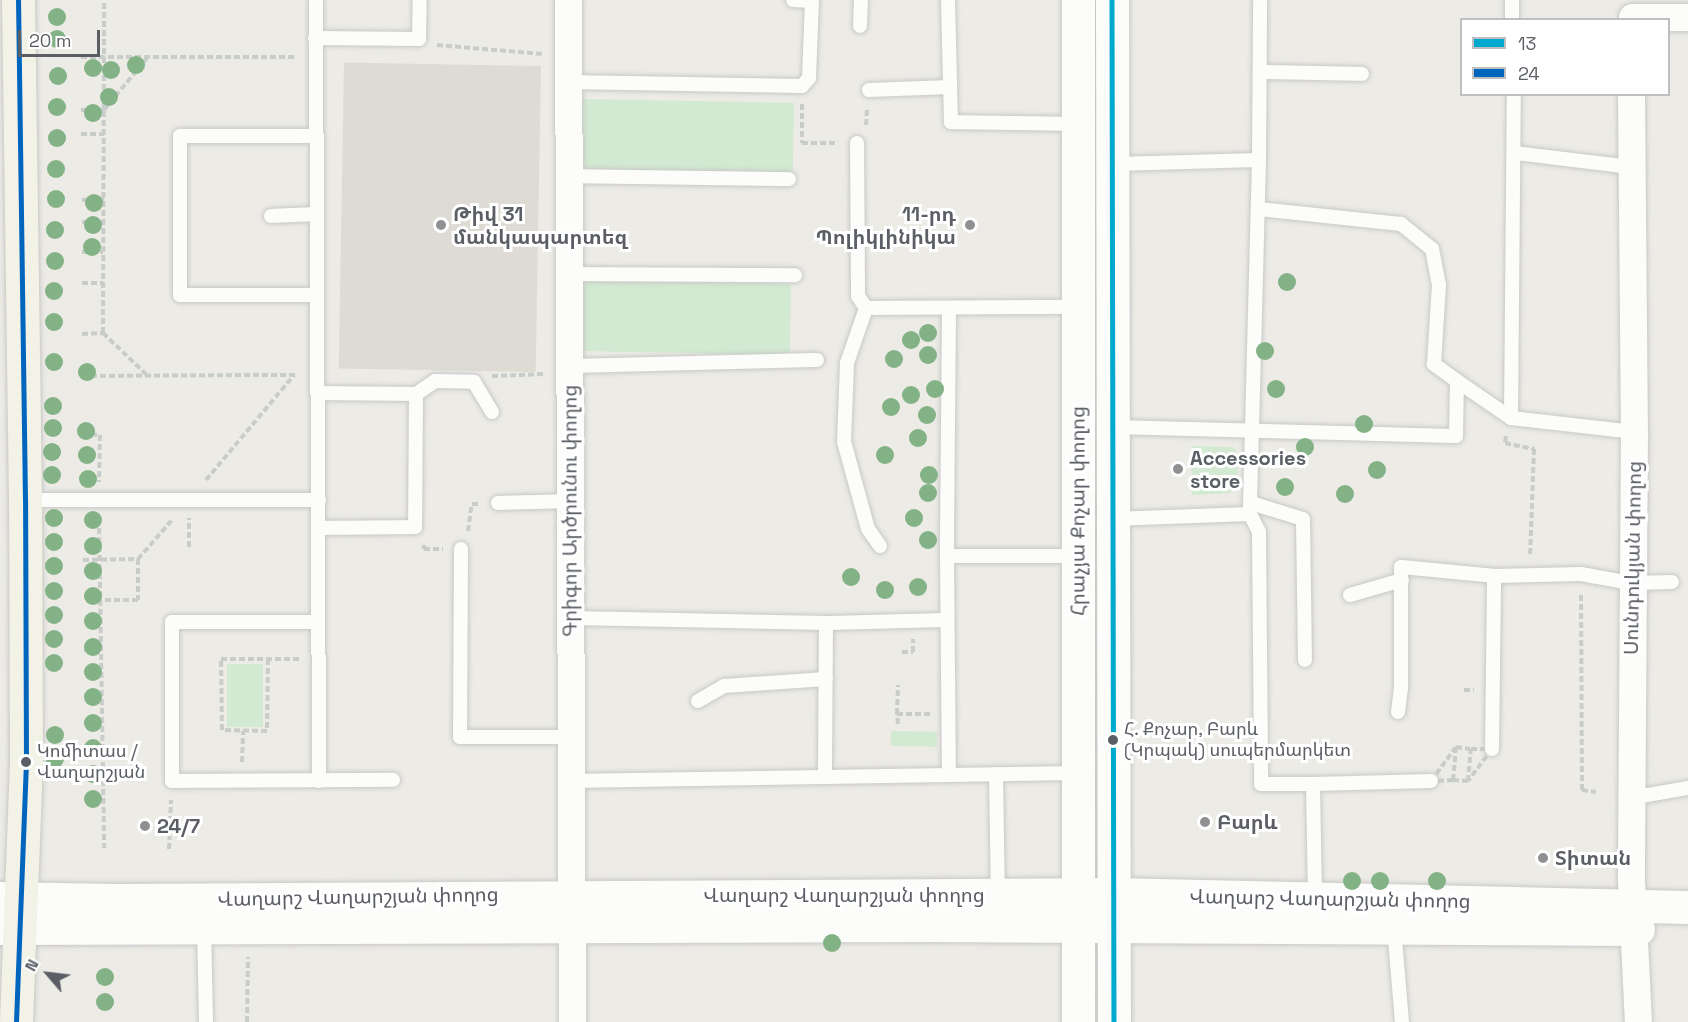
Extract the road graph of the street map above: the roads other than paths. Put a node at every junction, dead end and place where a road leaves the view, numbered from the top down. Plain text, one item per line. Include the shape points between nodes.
1 (18, 0) edge
2 (316, 0) edge
3 (420, 0) edge
4 (568, 0) edge
5 (793, 0) edge
6 (861, 0) edge
7 (948, 0) edge
8 (1078, 0) edge
9 (1112, 0) edge
10 (1260, 0) edge
11 (1512, 0) edge
12 (1632, 12) edge
13 (1688, 17) edge
14 (1512, 18) edge
15 (860, 26) dead end
16 (315, 38) junction
17 (568, 69) junction
18 (1261, 72) junction
19 (1362, 74) dead end
20 (950, 87) junction
21 (868, 90) road end
22 (1514, 96) edge
23 (1631, 96) edge
24 (1078, 124) junction
25 (315, 136) junction
26 (857, 143) road end
27 (1515, 153) junction
28 (1259, 160) junction
29 (1110, 165) junction
30 (1630, 167) junction
31 (568, 176) junction
32 (789, 179) dead end
33 (1259, 210) junction
34 (315, 214) junction
35 (272, 216) dead end
36 (569, 274) junction
37 (795, 275) dead end
38 (315, 295) junction
39 (1078, 307) junction
40 (866, 308) junction
41 (948, 310) junction
42 (817, 360) dead end
43 (569, 370) junction
44 (1457, 381) junction
45 (318, 393) junction
46 (416, 394) junction
47 (492, 412) dead end
48 (1511, 418) junction
49 (1112, 427) junction
50 (1254, 431) junction
51 (1634, 432) junction
52 (26, 500) junction
53 (319, 500) junction
54 (569, 501) junction
55 (498, 503) road end
56 (1250, 509) junction
57 (1112, 519) junction
58 (319, 528) junction
59 (880, 546) dead end
60 (461, 549) road end
61 (947, 556) junction
62 (1078, 556) junction
63 (1494, 576) junction
64 (1402, 580) junction
65 (1631, 582) junction
66 (1672, 582) dead end
67 (1350, 595) dead end
68 (571, 618) junction
69 (947, 620) junction
70 (318, 622) junction
71 (826, 623) junction
72 (1305, 660) dead end
73 (826, 680) junction
74 (698, 701) dead end
75 (1398, 712) dead end
76 (571, 737) junction
77 (1491, 749) dead end
78 (1078, 773) junction
79 (996, 774) junction
80 (949, 775) junction
81 (825, 777) junction
82 (393, 780) dead end
83 (319, 781) junction
84 (571, 781) junction
85 (1431, 781) dead end
86 (1313, 784) junction
87 (1688, 788) edge
88 (1631, 798) junction
89 (1114, 894) junction
90 (998, 895) junction
91 (1315, 899) junction
92 (1688, 907) edge
93 (571, 910) junction
94 (1078, 910) junction
95 (10, 912) edge
96 (1633, 918) junction
97 (204, 926) junction
98 (1115, 926) junction
99 (1394, 927) junction
100 (1688, 929) edge
101 (16, 1022) edge
102 (206, 1022) edge
103 (572, 1022) edge
104 (1078, 1022) edge
105 (1114, 1022) edge
106 (1402, 1022) edge
107 (1638, 1022) edge

1 - 52 main road
2 - 16 lane
3 - 16 lane via 419,39
4 - 17 street, Գրիգոր Արծրունու փողոց
5 - 17 lane via 812,1 809,78 802,86
6 - 15 lane
7 - 20 lane
8 - 24 main road, Հրաչյա Քոչար փողոց
9 - 29 main road, Հրաչյա Քոչար փողոց
10 - 18 lane
11 - 14 lane
12 - 13 street
16 - 25 lane
17 - 31 street, Գրիգոր Արծրունու փողոց
18 - 19 lane
18 - 28 lane
20 - 21 lane
20 - 24 lane via 951,122
22 - 27 lane
23 - 30 street, Սունդուկյան փողոց
24 - 39 main road, Հրաչյա Քոչար փողոց
25 - 34 lane
25 - 38 lane via 180,136 180,295
26 - 40 lane via 858,296
27 - 30 lane
27 - 48 lane
28 - 29 lane
28 - 33 lane
29 - 49 main road, Հրաչյա Քոչար փողոց
30 - 51 street, Սունդուկյան փողոց
31 - 32 lane
31 - 36 street, Գրիգոր Արծրունու փողոց
33 - 44 lane via 1401,224 1432,249 1439,285 1434,364
33 - 50 lane
34 - 35 lane
34 - 38 lane
36 - 37 lane
36 - 43 street, Գրիգոր Արծրունու փողոց
38 - 45 lane
39 - 41 lane
39 - 62 main road, Հրաչյա Քոչար փողոց
40 - 41 lane
40 - 59 lane via 847,363 844,442 868,529
41 - 61 lane
42 - 43 lane
43 - 54 street, Գրիգոր Արծրունու փողոց
44 - 48 lane
44 - 50 lane via 1456,436
45 - 46 lane
45 - 53 lane
46 - 47 lane via 435,381 474,382
46 - 58 lane via 416,527
48 - 51 lane
49 - 50 lane
49 - 57 main road, Հրաչյա Քոչար փողոց
50 - 56 lane
51 - 65 street, Սունդուկյան փողոց
52 - 53 lane
52 - 95 main road via 26,762
53 - 58 lane
54 - 55 lane
54 - 68 street, Գրիգոր Արծրունու փողոց
56 - 57 lane
56 - 72 lane via 1303,519
56 - 86 lane via 1259,532 1262,784
57 - 89 main road, Հրաչյա Քոչար փողոց
58 - 70 lane
60 - 76 lane via 460,737
61 - 62 lane
61 - 69 lane
62 - 78 main road, Հրաչյա Քոչար փողոց
63 - 64 lane via 1401,567
63 - 65 lane via 1581,574
63 - 77 lane
64 - 67 lane
64 - 75 lane
65 - 66 lane
65 - 88 street, Սունդուկյան փողոց
68 - 71 lane
68 - 76 street, Գրիգոր Արծրունու փողոց
69 - 71 lane
69 - 80 lane
70 - 83 lane
70 - 83 lane via 172,622 172,781
71 - 73 lane
73 - 74 lane via 724,686
73 - 81 lane
76 - 84 street, Գրիգոր Արծրունու փողոց
78 - 79 lane
78 - 94 main road, Հրաչյա Քոչար փողոց
79 - 80 lane
79 - 90 lane
80 - 81 lane
81 - 84 lane
82 - 83 lane
84 - 93 street, Գրիգոր Արծրունու փողոց
85 - 86 lane
86 - 91 lane
87 - 88 lane
88 - 96 street, Սունդուկյան փողոց
89 - 91 main road, Վաղարշ Վաղարշյան փողոց
89 - 94 main road, Վաղարշ Վաղարշյան փողոց
89 - 98 main road, Հրաչյա Քոչար փողոց
90 - 93 main road, Վաղարշ Վաղարշյան փողոց
90 - 94 main road, Վաղարշ Վաղարշյան փողոց
91 - 96 main road, Վաղարշ Վաղարշյան փողոց
92 - 96 main road, Վաղարշ Վաղարշյան փողոց
93 - 94 main road, Վաղարշ Վաղարշյան փողոց
93 - 95 main road, Վաղարշ Վաղարշյան փողոց via 116,900
93 - 97 main road, Վաղարշ Վաղարշյան փողոց
93 - 103 street, Գրիգոր Արծրունու փողոց
94 - 98 main road, Վաղարշ Վաղարշյան փողոց
94 - 104 main road, Հրաչյա Քոչար փողոց
95 - 97 main road, Վաղարշ Վաղարշյան փողոց
95 - 101 main road
96 - 99 main road, Վաղարշ Վաղարշյան փողոց
96 - 100 main road, Վաղարշ Վաղարշյան փողոց
96 - 107 street, Սունդուկյան փողոց
97 - 102 lane
98 - 99 main road, Վաղարշ Վաղարշյան փողոց
98 - 105 main road, Հրաչյա Քոչար փողոց
99 - 106 lane

